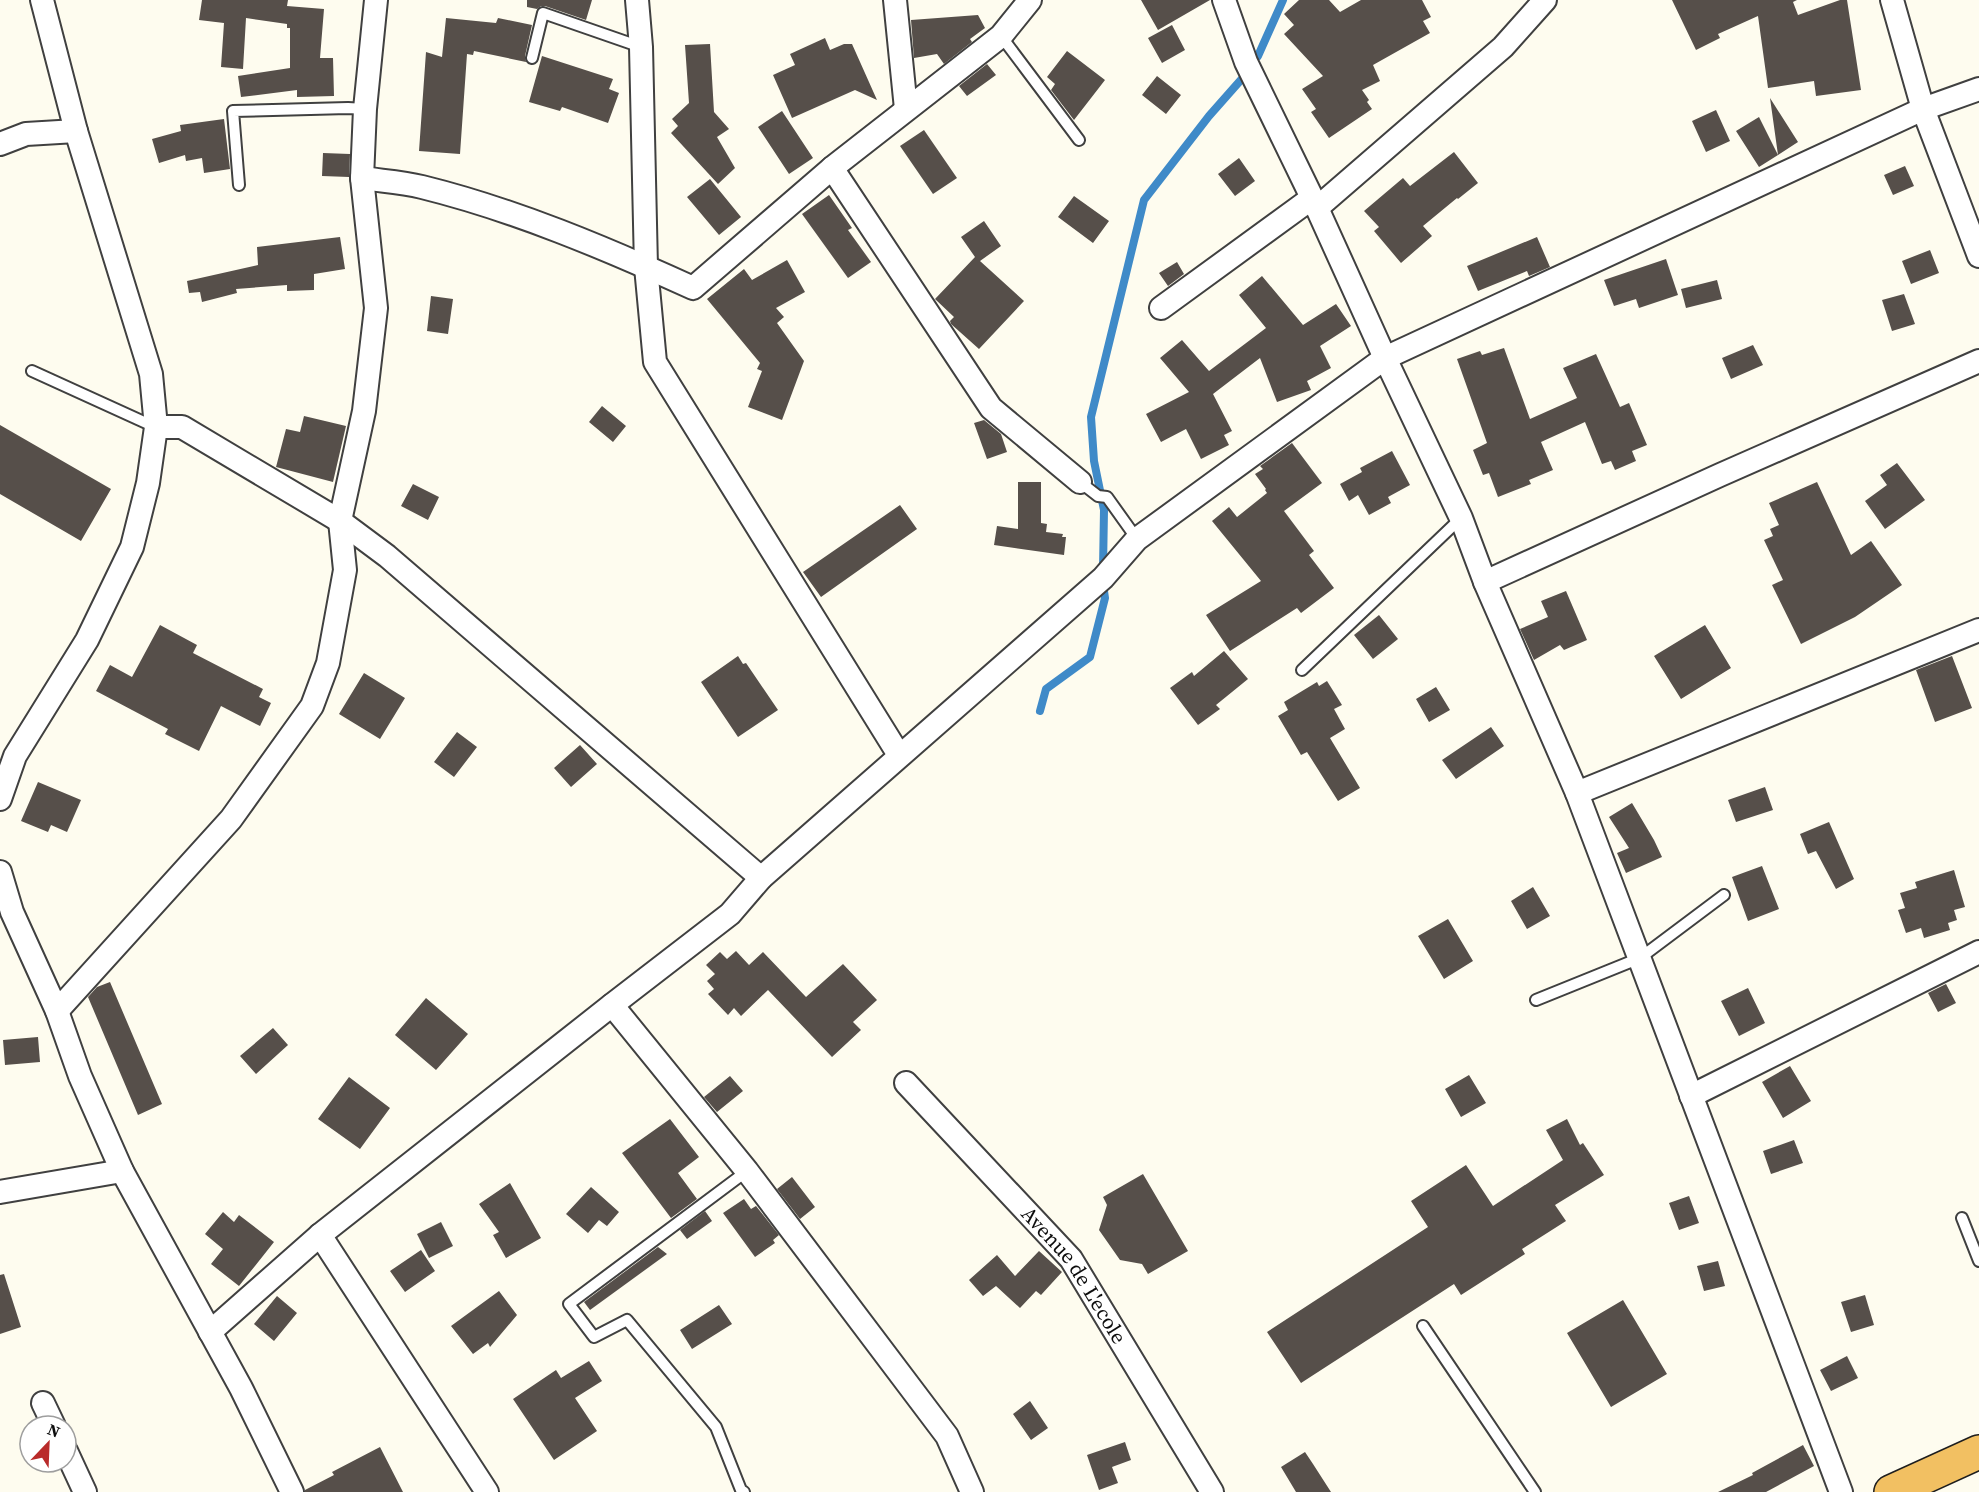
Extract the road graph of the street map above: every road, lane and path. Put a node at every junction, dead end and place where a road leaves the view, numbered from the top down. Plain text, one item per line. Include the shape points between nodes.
1 (42, 0) edge
2 (376, 0) edge
3 (637, 0) edge
4 (895, 0) edge
5 (1030, 0) edge
6 (1224, 0) edge
7 (1545, 0) edge
8 (1892, 0) edge
9 (1001, 36) junction
10 (641, 47) junction
11 (532, 58) dead end
12 (1979, 88) edge
13 (365, 109) junction
14 (906, 109) junction
15 (1923, 109) junction
16 (76, 131) junction
17 (1079, 140) dead end
18 (0, 144) edge
19 (832, 168) junction
20 (362, 178) junction
21 (239, 185) dead end
22 (1315, 203) junction
23 (1979, 256) edge
24 (646, 267) junction
25 (1161, 308) dead end
26 (1385, 358) junction
27 (1979, 361) edge
28 (32, 371) dead end
29 (156, 427) junction
30 (1095, 492) joint
31 (1461, 518) junction
32 (340, 521) junction
33 (1137, 539) junction
34 (1485, 582) junction
35 (1979, 630) edge
36 (1302, 670) dead end
37 (8, 752) edge
38 (899, 755) junction
39 (1577, 793) junction
40 (0, 799) edge
41 (0, 872) edge
42 (761, 878) junction
43 (1724, 895) dead end
44 (1979, 952) edge
45 (1640, 958) junction
46 (1536, 1000) dead end
47 (612, 1005) junction
48 (57, 1011) junction
49 (906, 1083) dead end
50 (1691, 1096) junction
51 (122, 1171) junction
52 (747, 1171) junction
53 (0, 1192) edge
54 (1962, 1218) dead end
55 (320, 1235) junction
56 (1979, 1261) edge
57 (1424, 1326) dead end
58 (210, 1332) junction
59 (43, 1403) dead end
60 (48, 1414) edge
61 (1979, 1452) edge
62 (77, 1474) edge
63 (85, 1492) edge
64 (292, 1492) edge
65 (487, 1492) edge
66 (744, 1492) edge
67 (972, 1492) edge
68 (1212, 1492) edge
69 (1535, 1492) edge
70 (1841, 1492) edge
71 (1891, 1492) edge

1 - 16 street
2 - 13 street
3 - 10 street
4 - 14 street
5 - 9 street
6 - 22 street via 1246,62
7 - 22 street via 1503,48
8 - 15 street
9 - 14 street
9 - 17 lane
10 - 11 lane via 543,13
10 - 24 street
12 - 15 street
13 - 20 street
13 - 21 lane via 233,111
14 - 19 street
15 - 23 street
15 - 26 street
16 - 18 street via 26,134
16 - 29 street via 151,374
19 - 24 street via 693,288
19 - 30 street via 991,408
20 - 24 street via 420,187 536,221
20 - 32 street via 376,308 364,411
22 - 25 street
22 - 26 street
24 - 38 street via 655,362
26 - 31 street
26 - 33 street
27 - 34 street
28 - 29 lane
29 - 32 street via 182,427
29 - 37 street via 148,483 132,547 87,640
30 - 33 lane
31 - 34 street
31 - 36 lane
32 - 42 street via 387,556
32 - 48 street via 345,570 328,663 312,706 231,819
33 - 38 street via 1102,578
34 - 39 street
35 - 39 street
37 - 40 street
38 - 42 street
39 - 45 street
41 - 48 street via 12,912
42 - 47 street via 730,914
43 - 45 lane
44 - 50 street
45 - 46 lane
45 - 50 street
47 - 52 street
47 - 55 street
48 - 51 street via 80,1076
49 - 68 street, Avenue de L'ecole via 1071,1259
50 - 70 street
51 - 53 street
51 - 58 street
52 - 66 lane via 569,1304 594,1337 627,1320 716,1427
52 - 67 street via 946,1436
54 - 56 lane
55 - 58 street
55 - 65 street
57 - 69 lane
58 - 64 street
59 - 60 street
61 - 71 highway
62 - 63 street

